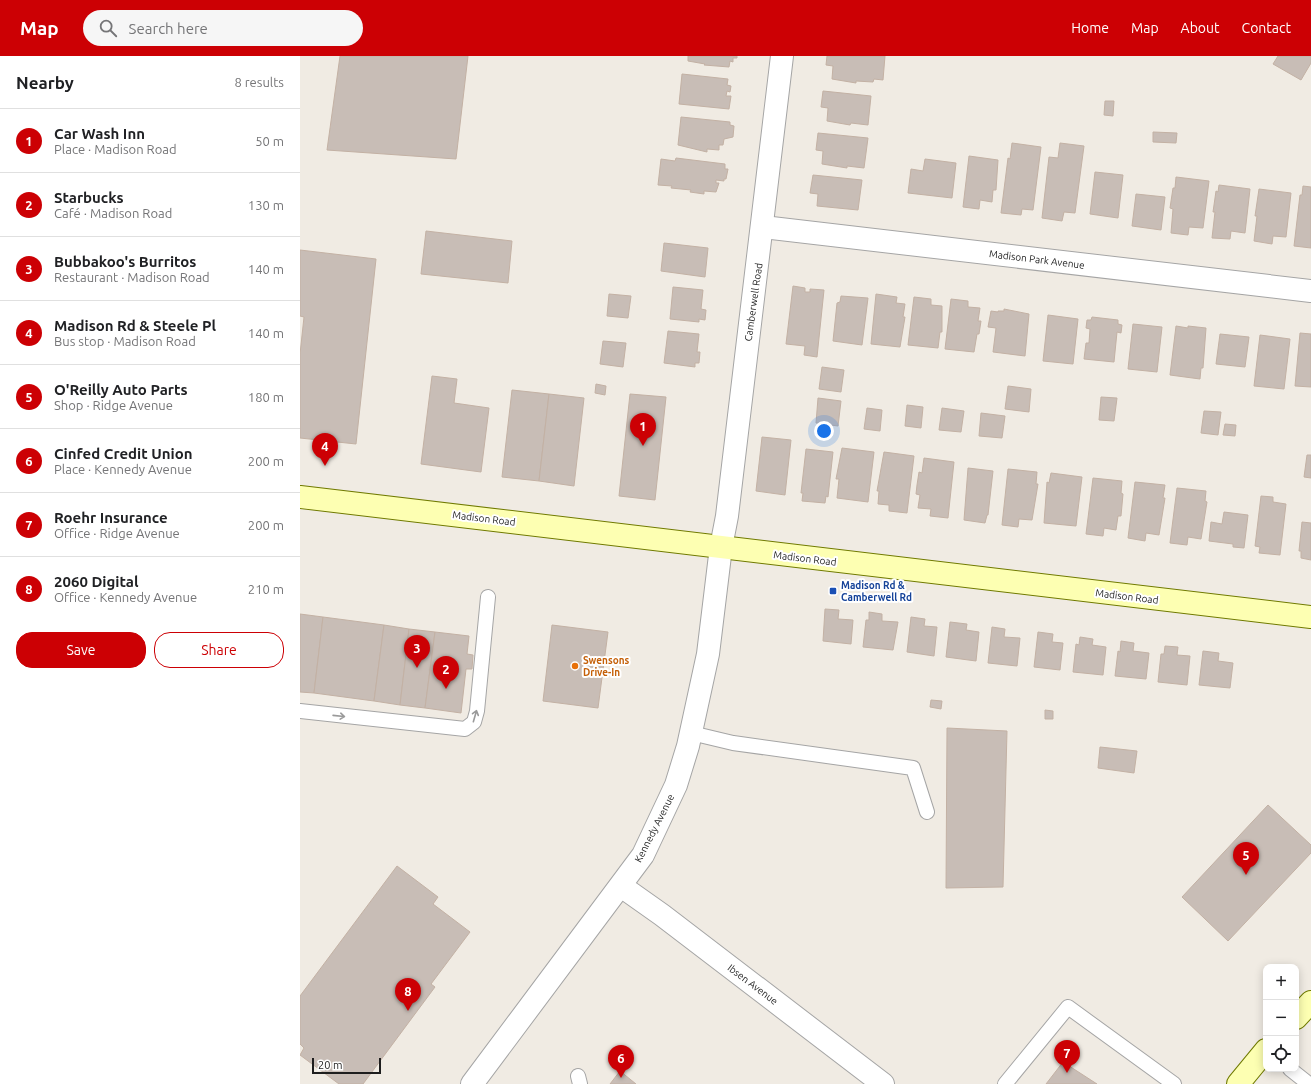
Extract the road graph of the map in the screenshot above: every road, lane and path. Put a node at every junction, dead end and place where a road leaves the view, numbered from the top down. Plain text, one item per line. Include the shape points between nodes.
1 (782, 56) edge
2 (763, 227) junction
3 (1311, 291) edge
4 (300, 497) edge
5 (721, 547) junction
6 (488, 597) dead end
7 (1311, 617) edge
8 (300, 711) edge
9 (691, 734) junction
10 (927, 812) dead end
11 (621, 886) junction
12 (1311, 1002) edge
13 (1299, 1015) edge
14 (1263, 1054) edge
15 (1294, 1072) edge
16 (472, 1084) edge
17 (883, 1084) edge
18 (1005, 1084) edge
19 (1174, 1084) edge
20 (1238, 1084) edge
21 (1309, 1084) edge

1 - 2 street, Camberwell Road
2 - 3 street, Madison Park Avenue
2 - 5 street, Camberwell Road
4 - 5 main road, Madison Road
5 - 7 main road, Madison Road
5 - 9 street, Kennedy Avenue via 708,654
8 -> 6 lane via 464,729 474,722
9 - 10 lane via 733,743 913,768
9 - 11 street, Kennedy Avenue via 672,792 643,855
11 - 16 street, Kennedy Avenue
11 - 17 street, Ibsen Avenue
12 - 13 main road
14 - 20 main road
15 - 21 lane
18 - 19 lane via 1068,1006

